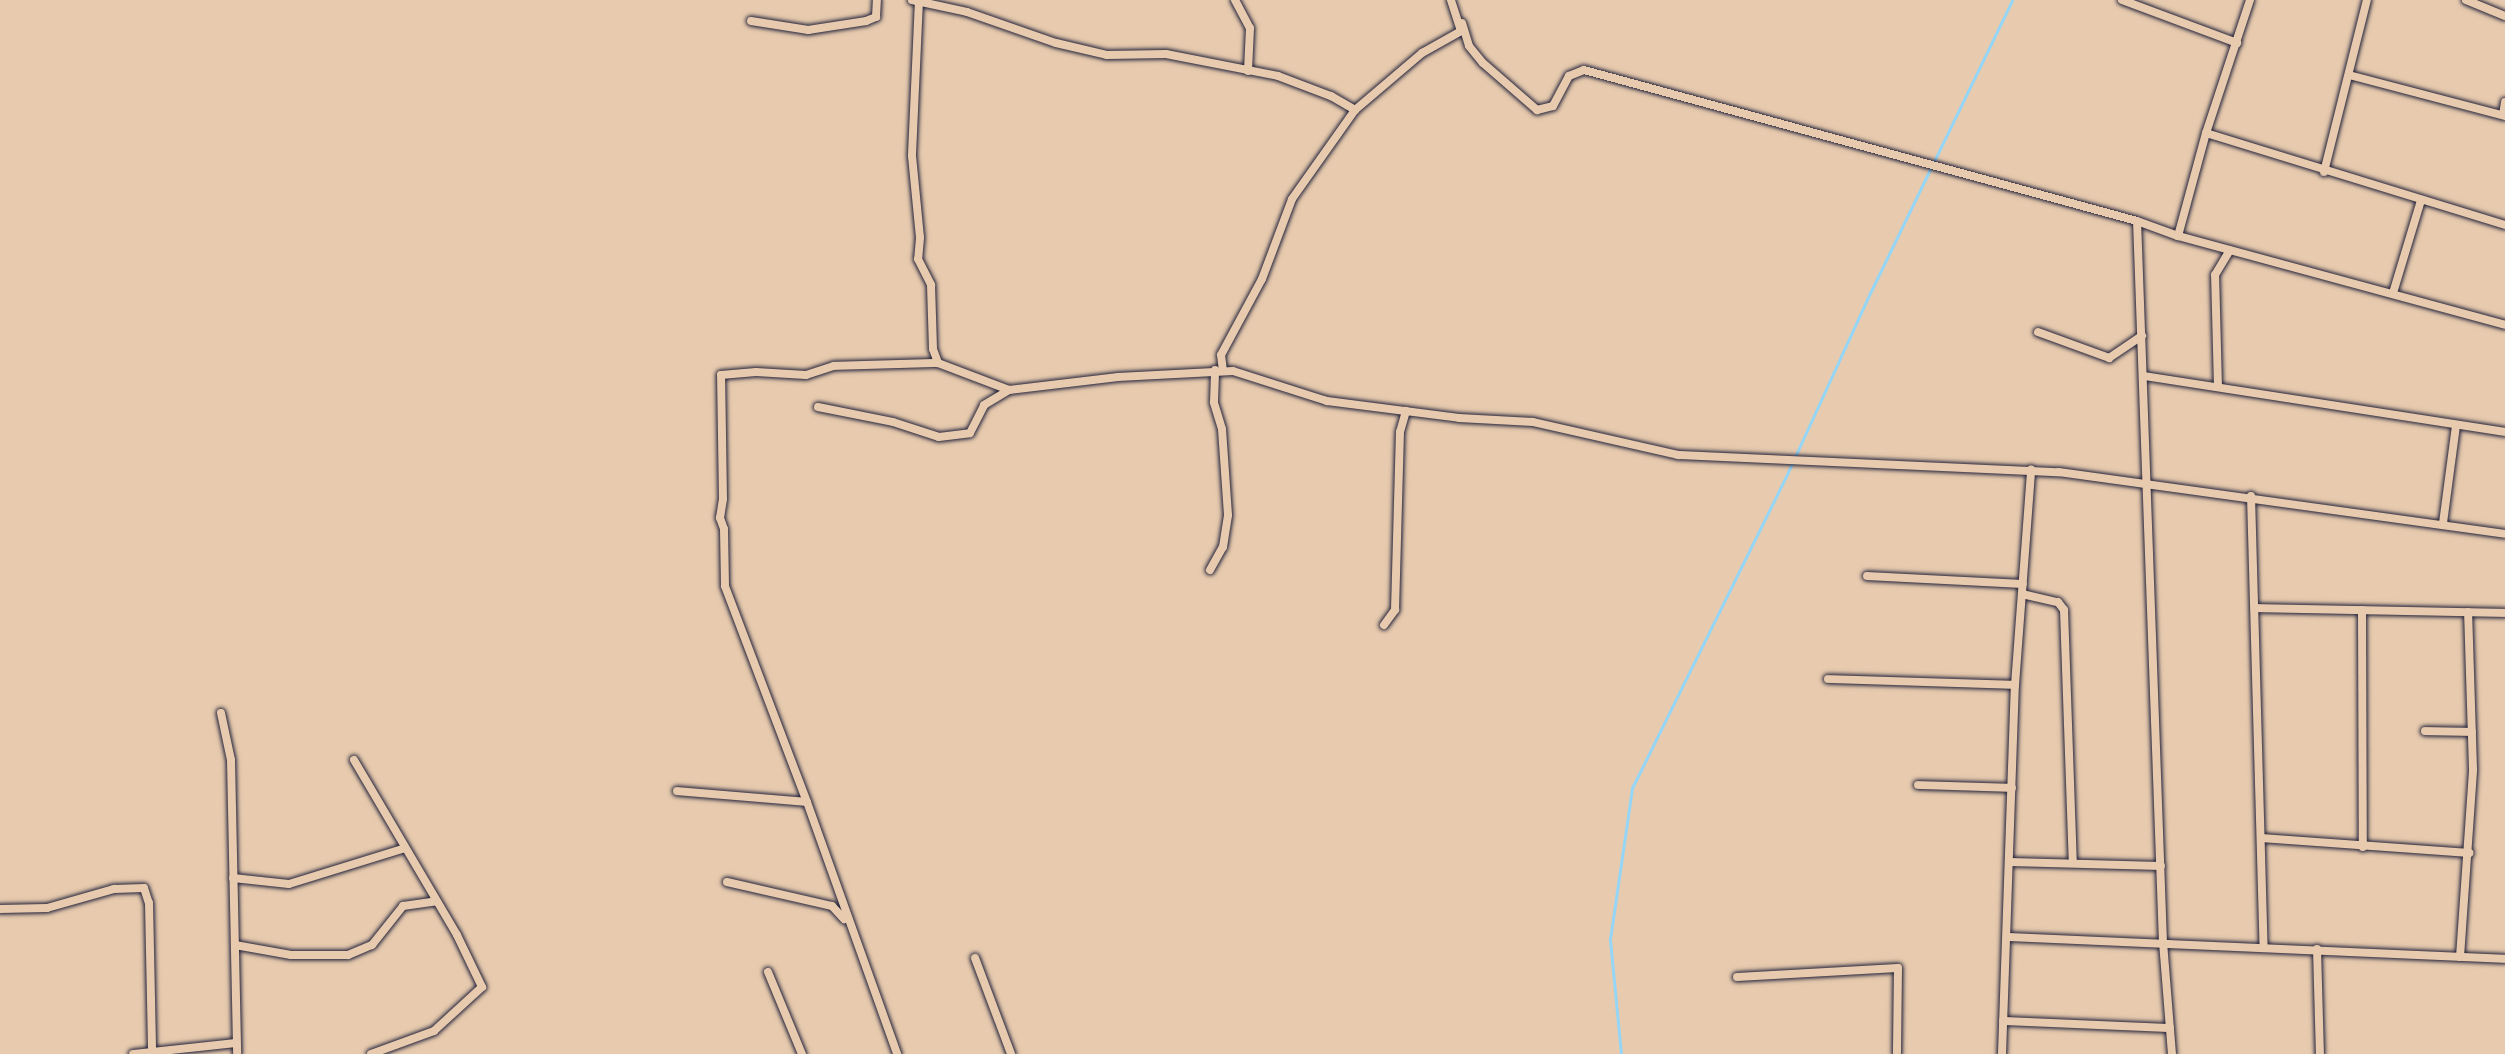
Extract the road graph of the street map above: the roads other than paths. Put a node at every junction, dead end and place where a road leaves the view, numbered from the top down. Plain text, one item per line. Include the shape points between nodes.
1 (877, 0) edge
2 (1234, 0) edge
3 (1451, 0) edge
4 (2122, 0) edge
5 (2250, 0) edge
6 (2367, 0) edge
7 (2466, 0) edge
8 (917, 1) edge
9 (2505, 16) edge
10 (751, 21) dead end
11 (1462, 22) junction
12 (2237, 43) junction
13 (1248, 71) junction
14 (2349, 75) junction
15 (2505, 102) edge
16 (1355, 110) junction
17 (2504, 115) edge
18 (2206, 133) junction
19 (2324, 172) junction
20 (2421, 200) junction
21 (2137, 222) junction
22 (2505, 225) edge
23 (2178, 236) junction
24 (2230, 250) junction
25 (2393, 293) junction
26 (2505, 325) edge
27 (2038, 332) dead end
28 (2142, 336) junction
29 (938, 363) junction
30 (1219, 371) junction
31 (2144, 376) junction
32 (2218, 387) junction
33 (1009, 390) junction
34 (818, 407) dead end
35 (1406, 411) junction
36 (2456, 425) junction
37 (2505, 432) edge
38 (2031, 470) junction
39 (2148, 485) junction
40 (2251, 496) junction
41 (2443, 523) junction
42 (2505, 534) edge
43 (1210, 570) dead end
44 (1867, 576) dead end
45 (2023, 584) junction
46 (2022, 594) junction
47 (2255, 608) junction
48 (2362, 610) junction
49 (2468, 612) junction
50 (2505, 613) edge
51 (1384, 625) dead end
52 (1828, 679) dead end
53 (2015, 685) junction
54 (221, 713) dead end
55 (2425, 731) dead end
56 (2472, 732) junction
57 (354, 760) dead end
58 (1918, 785) dead end
59 (2012, 788) junction
60 (677, 791) dead end
61 (807, 802) junction
62 (2261, 838) junction
63 (2363, 847) junction
64 (405, 848) junction
65 (2469, 853) junction
66 (2010, 862) junction
67 (2073, 862) junction
68 (2160, 866) junction
69 (233, 878) junction
70 (727, 882) dead end
71 (437, 901) junction
72 (0, 909) edge
73 (847, 922) junction
74 (2007, 937) junction
75 (2163, 943) junction
76 (235, 945) junction
77 (2264, 948) junction
78 (2317, 949) junction
79 (2460, 957) junction
80 (975, 958) dead end
81 (2505, 959) edge
82 (768, 972) dead end
83 (1737, 977) dead end
84 (2003, 1021) junction
85 (2170, 1028) junction
86 (236, 1043) junction
87 (152, 1050) junction
88 (133, 1054) edge
89 (237, 1054) edge
90 (371, 1054) edge
91 (802, 1054) edge
92 (897, 1054) edge
93 (1011, 1054) edge
94 (1897, 1054) edge
95 (2002, 1054) edge
96 (2172, 1054) edge
97 (2320, 1054) edge

1 - 10 street via 876,18 866,21 808,30
2 - 13 street via 1250,28
3 - 11 street
4 - 12 street
5 - 12 street
6 - 14 street
7 - 9 street
8 - 13 street via 967,12 1056,43 1107,55 1166,54
8 - 29 street via 912,156 920,238 918,259 931,285 933,349
11 - 16 street via 1461,31 1422,53
11 - 21 street via 1469,46 1483,63 1537,110 1553,106 1569,76 1584,70
12 - 18 street
13 - 16 street via 1278,76 1331,96
14 - 17 street
14 - 19 street
15 - 17 street
16 - 30 street via 1292,199 1262,279 1221,356
18 - 19 street
18 - 23 street
19 - 20 street
20 - 22 street
20 - 25 street
21 - 23 street
21 - 28 street
23 - 24 street
24 - 25 street
24 - 32 street via 2215,275
25 - 26 street
27 - 28 street via 2109,358
28 - 31 street
29 - 33 street
29 - 61 street via 834,366 806,375 721,375 720,518 724,529 725,586
30 - 33 street
30 - 35 street via 1317,399
30 - 43 street via 1214,402 1222,429 1228,515 1223,548
31 - 32 street
31 - 39 street
32 - 36 street
33 - 34 street via 984,405 973,431 957,435 934,437 893,422
35 - 38 street via 1533,422 1678,454
35 - 51 street via 1400,432 1395,610
36 - 37 street
36 - 41 street
38 - 39 street
38 - 45 street
39 - 40 street
39 - 68 street
40 - 41 street
40 - 47 street
41 - 42 street
44 - 45 street
45 - 46 street
46 - 53 street
46 - 67 street via 2058,602 2064,610
47 - 48 street
47 - 62 street
48 - 49 street
48 - 63 street
49 - 50 street
49 - 56 street
52 - 53 street
53 - 59 street
54 - 69 street via 231,760
55 - 56 street
56 - 65 street
57 - 64 street
58 - 59 street
59 - 66 street
60 - 61 street
61 - 73 street
62 - 63 street
62 - 77 street
63 - 65 street
64 - 69 street via 289,884
64 - 71 street
65 - 79 street
66 - 67 street
66 - 74 street
67 - 68 street
68 - 75 street
69 - 76 street
70 - 73 street via 832,906
71 - 76 street via 403,906 372,945 348,955 301,956
71 - 90 street via 482,987 434,1031
72 - 87 street via 47,908 114,889 144,888 149,897
73 - 92 street
74 - 75 street
74 - 84 street
75 - 77 street
75 - 85 street
76 - 86 street
77 - 78 street
78 - 79 street
78 - 97 street
79 - 81 street
80 - 93 street
82 - 91 street
83 - 94 street via 1898,969
84 - 85 street
84 - 95 street
85 - 96 street
86 - 87 street
86 - 89 street
87 - 88 street

